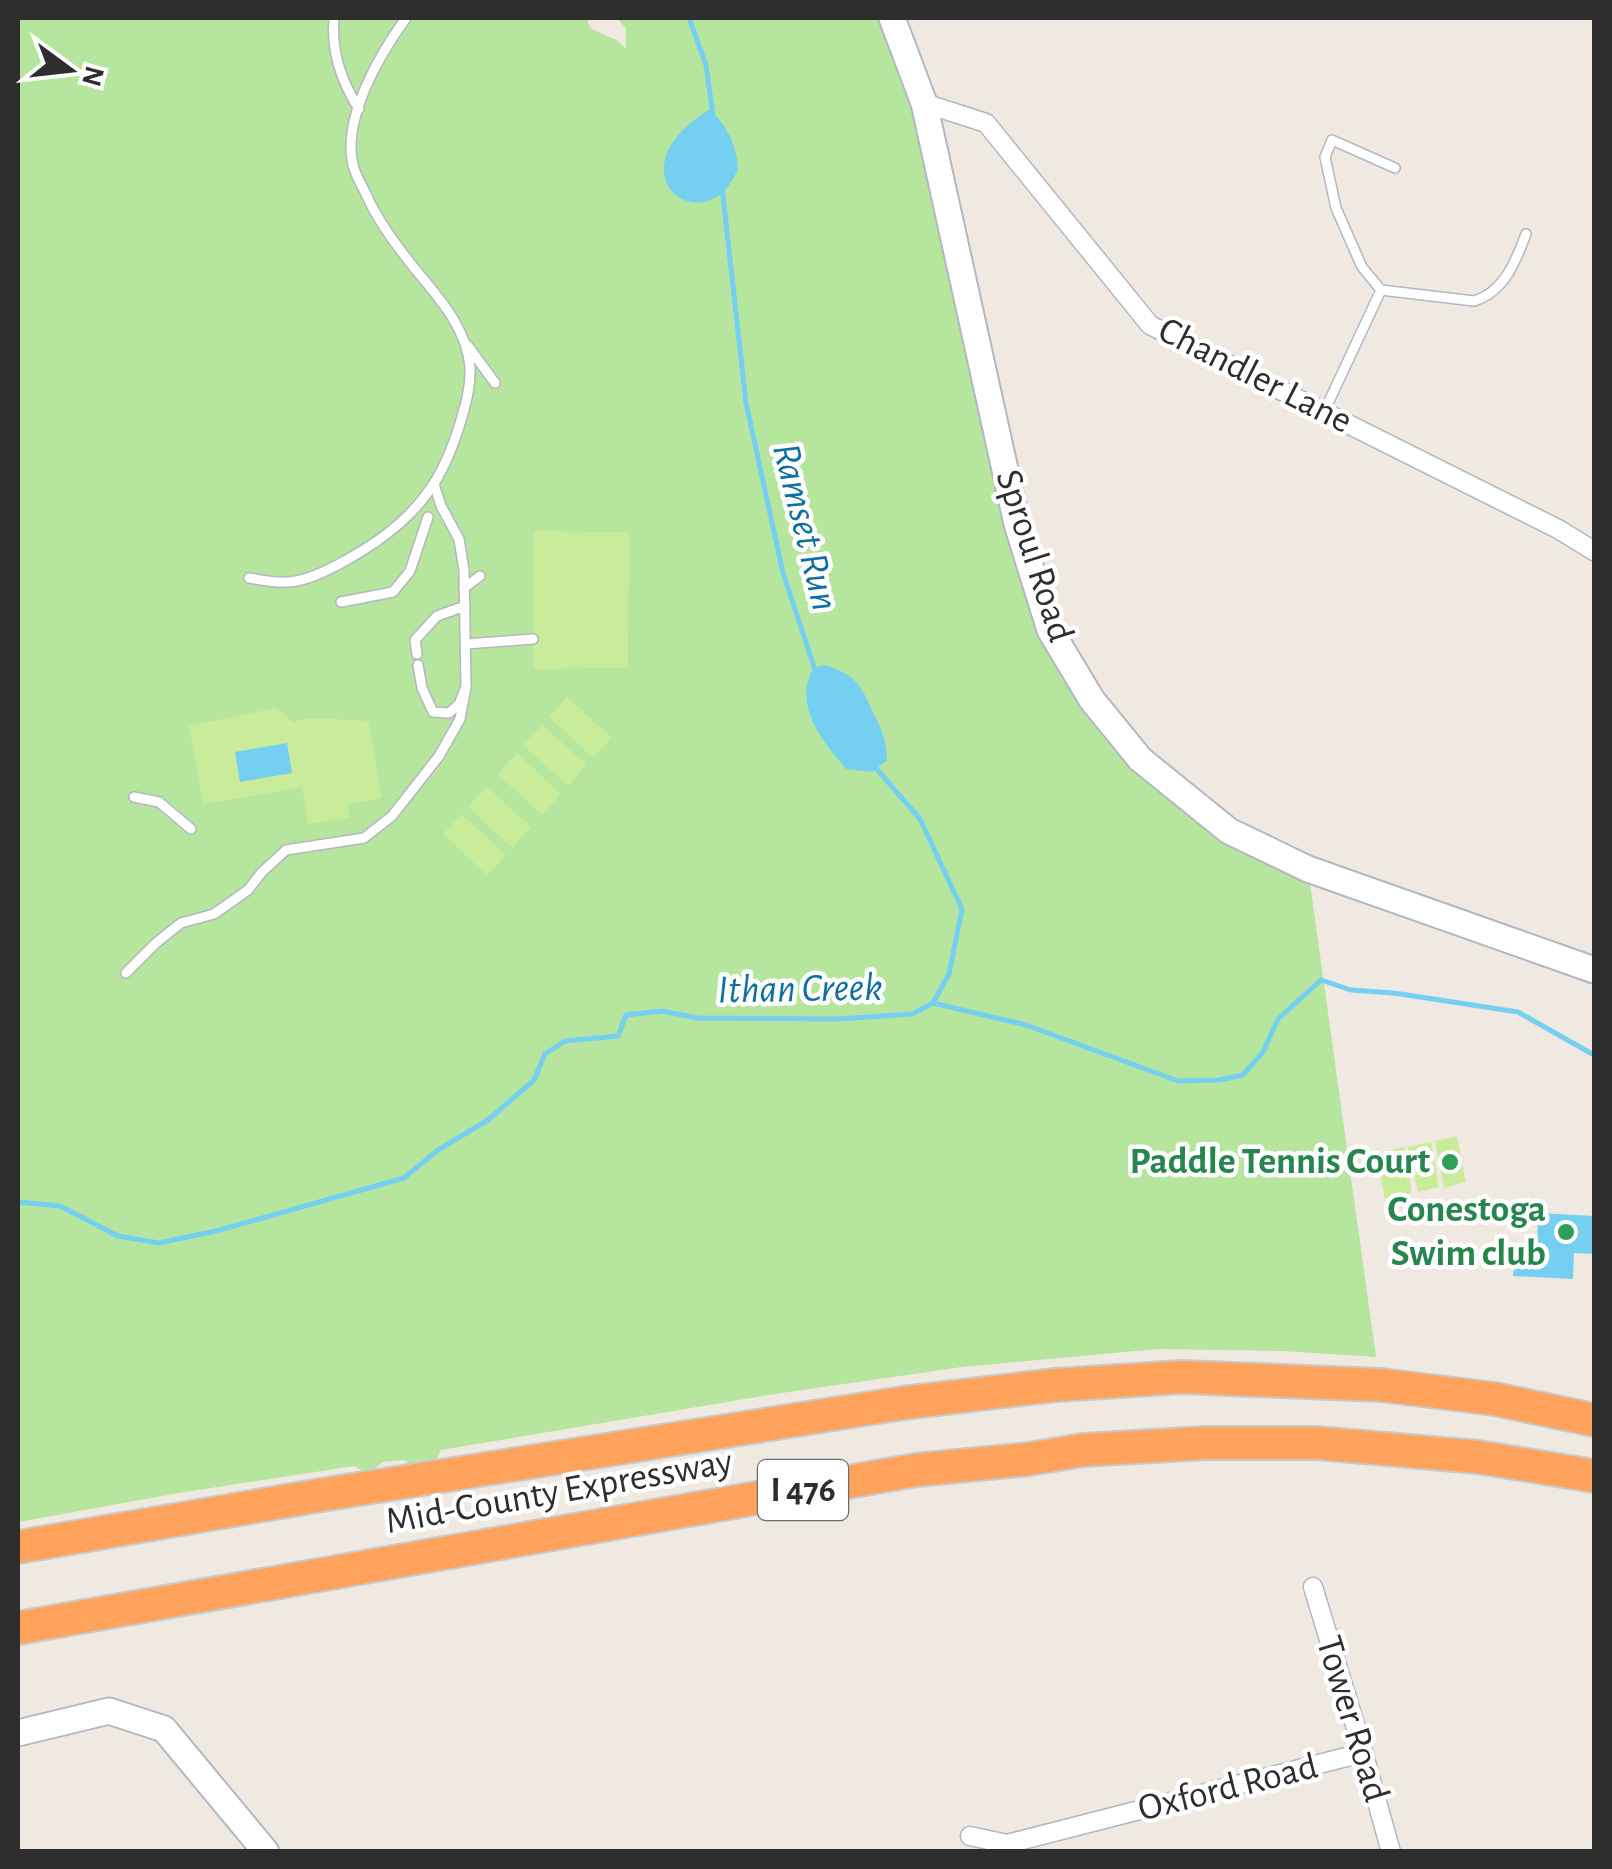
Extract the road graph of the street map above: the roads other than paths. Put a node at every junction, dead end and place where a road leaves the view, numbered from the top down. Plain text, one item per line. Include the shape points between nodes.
1 (334, 18) edge
2 (406, 18) edge
3 (892, 18) edge
4 (924, 104) junction
5 (359, 109) junction
6 (1395, 168) dead end
7 (1526, 234) dead end
8 (1381, 290) junction
9 (464, 339) junction
10 (495, 382) dead end
11 (1324, 412) junction
12 (434, 484) junction
13 (422, 503) junction
14 (442, 506) junction
15 (428, 517) junction
16 (1594, 551) edge
17 (480, 576) dead end
18 (249, 578) dead end
19 (464, 588) junction
20 (340, 602) dead end
21 (465, 606) junction
22 (532, 639) dead end
23 (466, 644) junction
24 (466, 687) junction
25 (134, 796) dead end
26 (191, 830) dead end
27 (1594, 970) edge
28 (126, 973) dead end
29 (1594, 1420) edge
30 (1594, 1476) edge
31 (18, 1547) edge
32 (1312, 1588) dead end
33 (18, 1628) edge
34 (18, 1733) edge
35 (1361, 1744) junction
36 (970, 1836) dead end
37 (266, 1852) edge
38 (1390, 1852) edge

1 - 5 lane via 339,71
2 - 5 lane via 365,86
3 - 4 main road, Sproul Road
4 - 11 street, Chandler Lane via 986,123 1150,325
4 - 27 main road, Sproul Road via 1017,524 1050,630 1092,700 1140,759 1229,832 1308,869
5 - 9 lane via 350,143 353,167 373,210
6 - 8 lane via 1332,140 1325,158 1350,243
7 - 8 lane via 1515,263 1488,297
8 - 11 lane
9 - 10 lane
9 - 12 lane via 468,398
11 - 16 street, Chandler Lane
12 - 13 lane
12 - 14 lane
13 - 15 lane
13 - 18 lane via 340,564 290,583
14 - 15 lane
14 - 19 lane via 460,539
15 - 20 lane via 410,570 393,592
17 - 19 lane
19 - 21 lane
21 - 23 lane
21 - 24 lane via 438,616 415,640 433,712 449,713
22 - 23 lane
23 - 24 lane
24 - 28 lane via 460,719 440,756 392,816 364,838 286,850 248,890 214,914 181,923
25 - 26 lane via 159,802
29 - 31 highway, Mid-County Expressway / I 476 via 1380,1385 1182,1376 1056,1384
30 - 33 highway, Mid-County Expressway / I 476 via 1478,1457 1317,1444 1084,1450 916,1470
32 - 35 street, Tower Road
34 - 37 main road via 109,1711 164,1729
35 - 36 street, Oxford Road via 1358,1754 1007,1844
35 - 38 street, Tower Road

